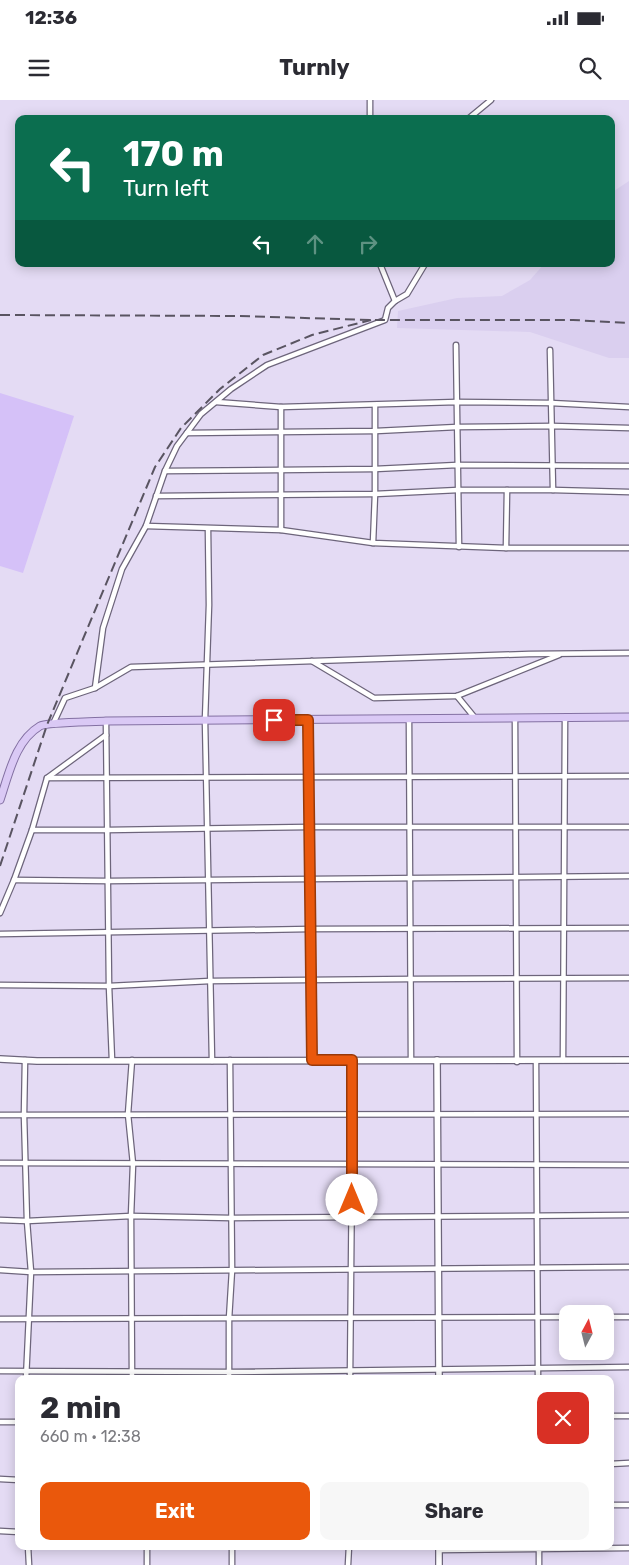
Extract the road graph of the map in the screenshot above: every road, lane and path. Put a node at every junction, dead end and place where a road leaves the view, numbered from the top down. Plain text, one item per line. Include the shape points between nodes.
1 (370, 100) edge
2 (491, 100) edge
3 (370, 115) edge
4 (473, 115) edge
5 (381, 267) edge
6 (423, 267) edge
7 (395, 301) junction
8 (456, 345) dead end
9 (550, 350) dead end
10 (216, 402) junction
11 (456, 402) junction
12 (551, 403) junction
13 (375, 406) junction
14 (281, 407) junction
15 (629, 407) edge
16 (552, 426) junction
17 (457, 427) junction
18 (629, 428) edge
19 (376, 431) junction
20 (187, 432) junction
21 (280, 432) junction
22 (552, 465) junction
23 (457, 466) junction
24 (629, 466) edge
25 (281, 469) junction
26 (375, 469) junction
27 (165, 471) junction
28 (458, 490) junction
29 (506, 490) junction
30 (553, 490) junction
31 (629, 492) edge
32 (375, 494) junction
33 (281, 495) junction
34 (156, 496) junction
35 (146, 526) junction
36 (208, 529) junction
37 (281, 530) junction
38 (373, 543) junction
39 (459, 546) junction
40 (506, 548) junction
41 (629, 548) edge
42 (629, 653) edge
43 (563, 654) junction
44 (312, 661) junction
45 (207, 664) junction
46 (95, 688) junction
47 (456, 696) junction
48 (629, 717) edge
49 (475, 718) junction
50 (515, 718) junction
51 (565, 718) junction
52 (409, 719) junction
53 (205, 720) junction
54 (308, 720) junction
55 (106, 721) junction
56 (53, 724) junction
57 (106, 735) junction
58 (516, 776) junction
59 (564, 776) junction
60 (629, 776) edge
61 (308, 777) junction
62 (410, 777) junction
63 (47, 778) junction
64 (107, 778) junction
65 (206, 778) junction
66 (0, 800) edge
67 (309, 827) junction
68 (410, 827) junction
69 (516, 827) junction
70 (564, 828) junction
71 (629, 828) edge
72 (207, 829) junction
73 (32, 830) junction
74 (107, 830) junction
75 (629, 876) edge
76 (516, 877) junction
77 (564, 877) junction
78 (410, 878) junction
79 (208, 879) junction
80 (310, 879) junction
81 (14, 880) junction
82 (108, 881) junction
83 (0, 913) edge
84 (516, 928) junction
85 (629, 928) edge
86 (310, 929) junction
87 (411, 929) junction
88 (564, 929) junction
89 (209, 930) junction
90 (108, 933) junction
91 (0, 934) edge
92 (629, 978) edge
93 (411, 979) junction
94 (517, 979) junction
95 (564, 979) junction
96 (311, 980) junction
97 (210, 981) junction
98 (0, 985) edge
99 (109, 986) junction
100 (0, 1059) edge
101 (26, 1060) junction
102 (112, 1060) junction
103 (132, 1060) junction
104 (212, 1060) junction
105 (230, 1060) junction
106 (312, 1060) junction
107 (352, 1060) junction
108 (411, 1060) junction
109 (437, 1060) junction
110 (563, 1060) junction
111 (629, 1060) edge
112 (536, 1061) junction
113 (517, 1062) junction
114 (128, 1114) junction
115 (230, 1114) junction
116 (352, 1114) junction
117 (438, 1114) junction
118 (537, 1114) junction
119 (629, 1114) edge
120 (0, 1115) edge
121 (24, 1115) junction
122 (0, 1163) edge
123 (26, 1163) junction
124 (133, 1164) junction
125 (232, 1164) junction
126 (352, 1165) junction
127 (438, 1165) junction
128 (537, 1165) junction
129 (629, 1166) edge
130 (629, 1215) edge
131 (131, 1216) junction
132 (537, 1216) junction
133 (438, 1217) junction
134 (231, 1218) junction
135 (352, 1218) junction
136 (0, 1220) edge
137 (27, 1220) junction
138 (537, 1267) junction
139 (629, 1267) edge
140 (438, 1268) junction
141 (352, 1269) junction
142 (0, 1270) edge
143 (232, 1270) junction
144 (132, 1271) junction
145 (31, 1272) junction
146 (538, 1317) junction
147 (559, 1317) edge
148 (614, 1317) edge
149 (629, 1317) edge
150 (229, 1318) junction
151 (351, 1318) junction
152 (438, 1318) junction
153 (0, 1319) edge
154 (30, 1319) junction
155 (133, 1319) junction
156 (629, 1367) edge
157 (538, 1368) junction
158 (350, 1370) junction
159 (439, 1370) junction
160 (0, 1371) edge
161 (26, 1371) junction
162 (133, 1372) junction
163 (230, 1372) junction
164 (26, 1375) edge
165 (133, 1375) edge
166 (350, 1375) edge
167 (439, 1375) edge
168 (538, 1375) edge
169 (614, 1416) edge
170 (629, 1416) edge
171 (0, 1422) edge
172 (15, 1422) edge
173 (629, 1463) edge
174 (614, 1464) edge
175 (0, 1479) edge
176 (15, 1480) edge
177 (614, 1505) edge
178 (629, 1505) edge
179 (0, 1531) edge
180 (15, 1532) edge
181 (614, 1548) edge
182 (629, 1548) edge
183 (28, 1550) edge
184 (148, 1550) edge
185 (232, 1550) edge
186 (349, 1550) edge
187 (439, 1550) edge
188 (539, 1550) edge
189 (29, 1565) edge
190 (147, 1565) edge
191 (232, 1565) edge
192 (348, 1565) edge
193 (439, 1565) edge
194 (539, 1565) edge

1 - 3 street
2 - 4 street
5 - 7 street
6 - 7 street via 407,294
7 - 10 street via 388,308 385,320 267,365
8 - 11 street
9 - 12 street
10 - 14 street
10 - 20 street
11 - 12 street
11 - 13 street
11 - 17 street
12 - 15 street
12 - 16 street
13 - 14 street
13 - 19 street
14 - 21 street
16 - 17 street
16 - 18 street
16 - 22 street
17 - 19 street
17 - 23 street
19 - 21 street
19 - 26 street
20 - 21 street
20 - 27 street
21 - 25 street
22 - 23 street
22 - 24 street
22 - 30 street
23 - 26 street
23 - 28 street
25 - 26 street
25 - 27 street
25 - 33 street
26 - 32 street
27 - 34 street
28 - 29 street
28 - 32 street
28 - 39 street
29 - 30 street
29 - 40 street
30 - 31 street
32 - 33 street
32 - 38 street
33 - 34 street
33 - 37 street
34 - 35 street
35 - 36 street
35 - 46 street via 122,569 103,628
36 - 37 street
36 - 45 street
37 - 38 street
38 - 39 street
39 - 40 street
40 - 41 street
42 - 43 street
43 - 44 street
43 - 47 street
44 - 45 street
44 - 47 street via 374,698
45 - 46 street via 131,667
45 - 53 street
46 - 56 street via 65,698
47 - 49 street
48 - 51 main road
49 - 50 main road
49 - 52 main road
50 - 51 main road
50 - 58 street
51 - 59 street
52 - 54 main road
52 - 62 street
53 - 54 main road
53 - 55 main road
53 - 65 street
54 - 61 street
55 - 56 main road
55 - 57 street
56 - 66 main road via 42,725 16,752
57 - 63 street
57 - 64 street
58 - 59 street
58 - 62 street
58 - 69 street
59 - 60 street
59 - 70 street
61 - 62 street
61 - 65 street
61 - 67 street
62 - 68 street
63 - 64 street
63 - 73 street
64 - 65 street
64 - 74 street
65 - 72 street
67 - 68 street
67 - 72 street
67 - 80 street
68 - 69 street
68 - 78 street
69 - 70 street
69 - 76 street
70 - 71 street
70 - 77 street
72 - 74 street
72 - 79 street
73 - 74 street
73 - 81 street
74 - 82 street
75 - 77 street
76 - 77 street
76 - 78 street
76 - 84 street
77 - 88 street
78 - 80 street
78 - 87 street
79 - 80 street
79 - 82 street
79 - 89 street
80 - 86 street
81 - 82 street
81 - 83 street
82 - 90 street
84 - 87 street
84 - 88 street
84 - 94 street
85 - 88 street
86 - 87 street
86 - 89 street
86 - 96 street
87 - 93 street
88 - 95 street
89 - 90 street
89 - 97 street
90 - 91 street
90 - 99 street
92 - 95 street
93 - 94 street
93 - 96 street
93 - 108 street
94 - 95 street
94 - 113 street
95 - 110 street
96 - 97 street
96 - 106 street
97 - 99 street
97 - 104 street
98 - 99 street
99 - 102 street
100 - 101 street
101 - 102 street
101 - 121 street
102 - 103 street
103 - 104 street
103 - 114 street
104 - 105 street
105 - 106 street
105 - 115 street
106 - 107 street
107 - 108 street
107 - 116 street
108 - 109 street
109 - 113 street
109 - 117 street
110 - 111 street
110 - 112 street
112 - 113 street
112 - 118 street
114 - 115 street
114 - 121 street
114 - 124 street
115 - 116 street
115 - 125 street
116 - 117 street
116 - 126 street
117 - 118 street
117 - 127 street
118 - 119 street
118 - 128 street
120 - 121 street
121 - 123 street
122 - 123 street
123 - 124 street
123 - 137 street
124 - 125 street
124 - 131 street
125 - 126 street
125 - 134 street
126 - 127 street
126 - 135 street
127 - 128 street
127 - 133 street
128 - 129 street
128 - 132 street
130 - 132 street
131 - 134 street
131 - 137 street
131 - 144 street
132 - 133 street
132 - 138 street
133 - 135 street
133 - 140 street
134 - 135 street
134 - 143 street
135 - 141 street
136 - 137 street
137 - 145 street
138 - 139 street
138 - 140 street
138 - 146 street
140 - 141 street
140 - 152 street
141 - 143 street
141 - 151 street
142 - 145 street
143 - 144 street
143 - 150 street
144 - 145 street
144 - 155 street
145 - 154 street
146 - 147 street
146 - 152 street
146 - 157 street
148 - 149 street
150 - 151 street
150 - 155 street
150 - 163 street
151 - 152 street
151 - 158 street
152 - 159 street
153 - 154 street
154 - 155 street
154 - 161 street
155 - 162 street
156 - 157 street
157 - 159 street
157 - 168 street
158 - 159 street
158 - 163 street
158 - 166 street
159 - 167 street
160 - 161 street
161 - 162 street
161 - 164 street
162 - 163 street
162 - 165 street
169 - 170 street
171 - 172 street
173 - 174 street
175 - 176 street
177 - 178 street
179 - 180 street
181 - 182 street
183 - 189 street
184 - 190 street
185 - 191 street
186 - 192 street
187 - 193 street
188 - 194 street

